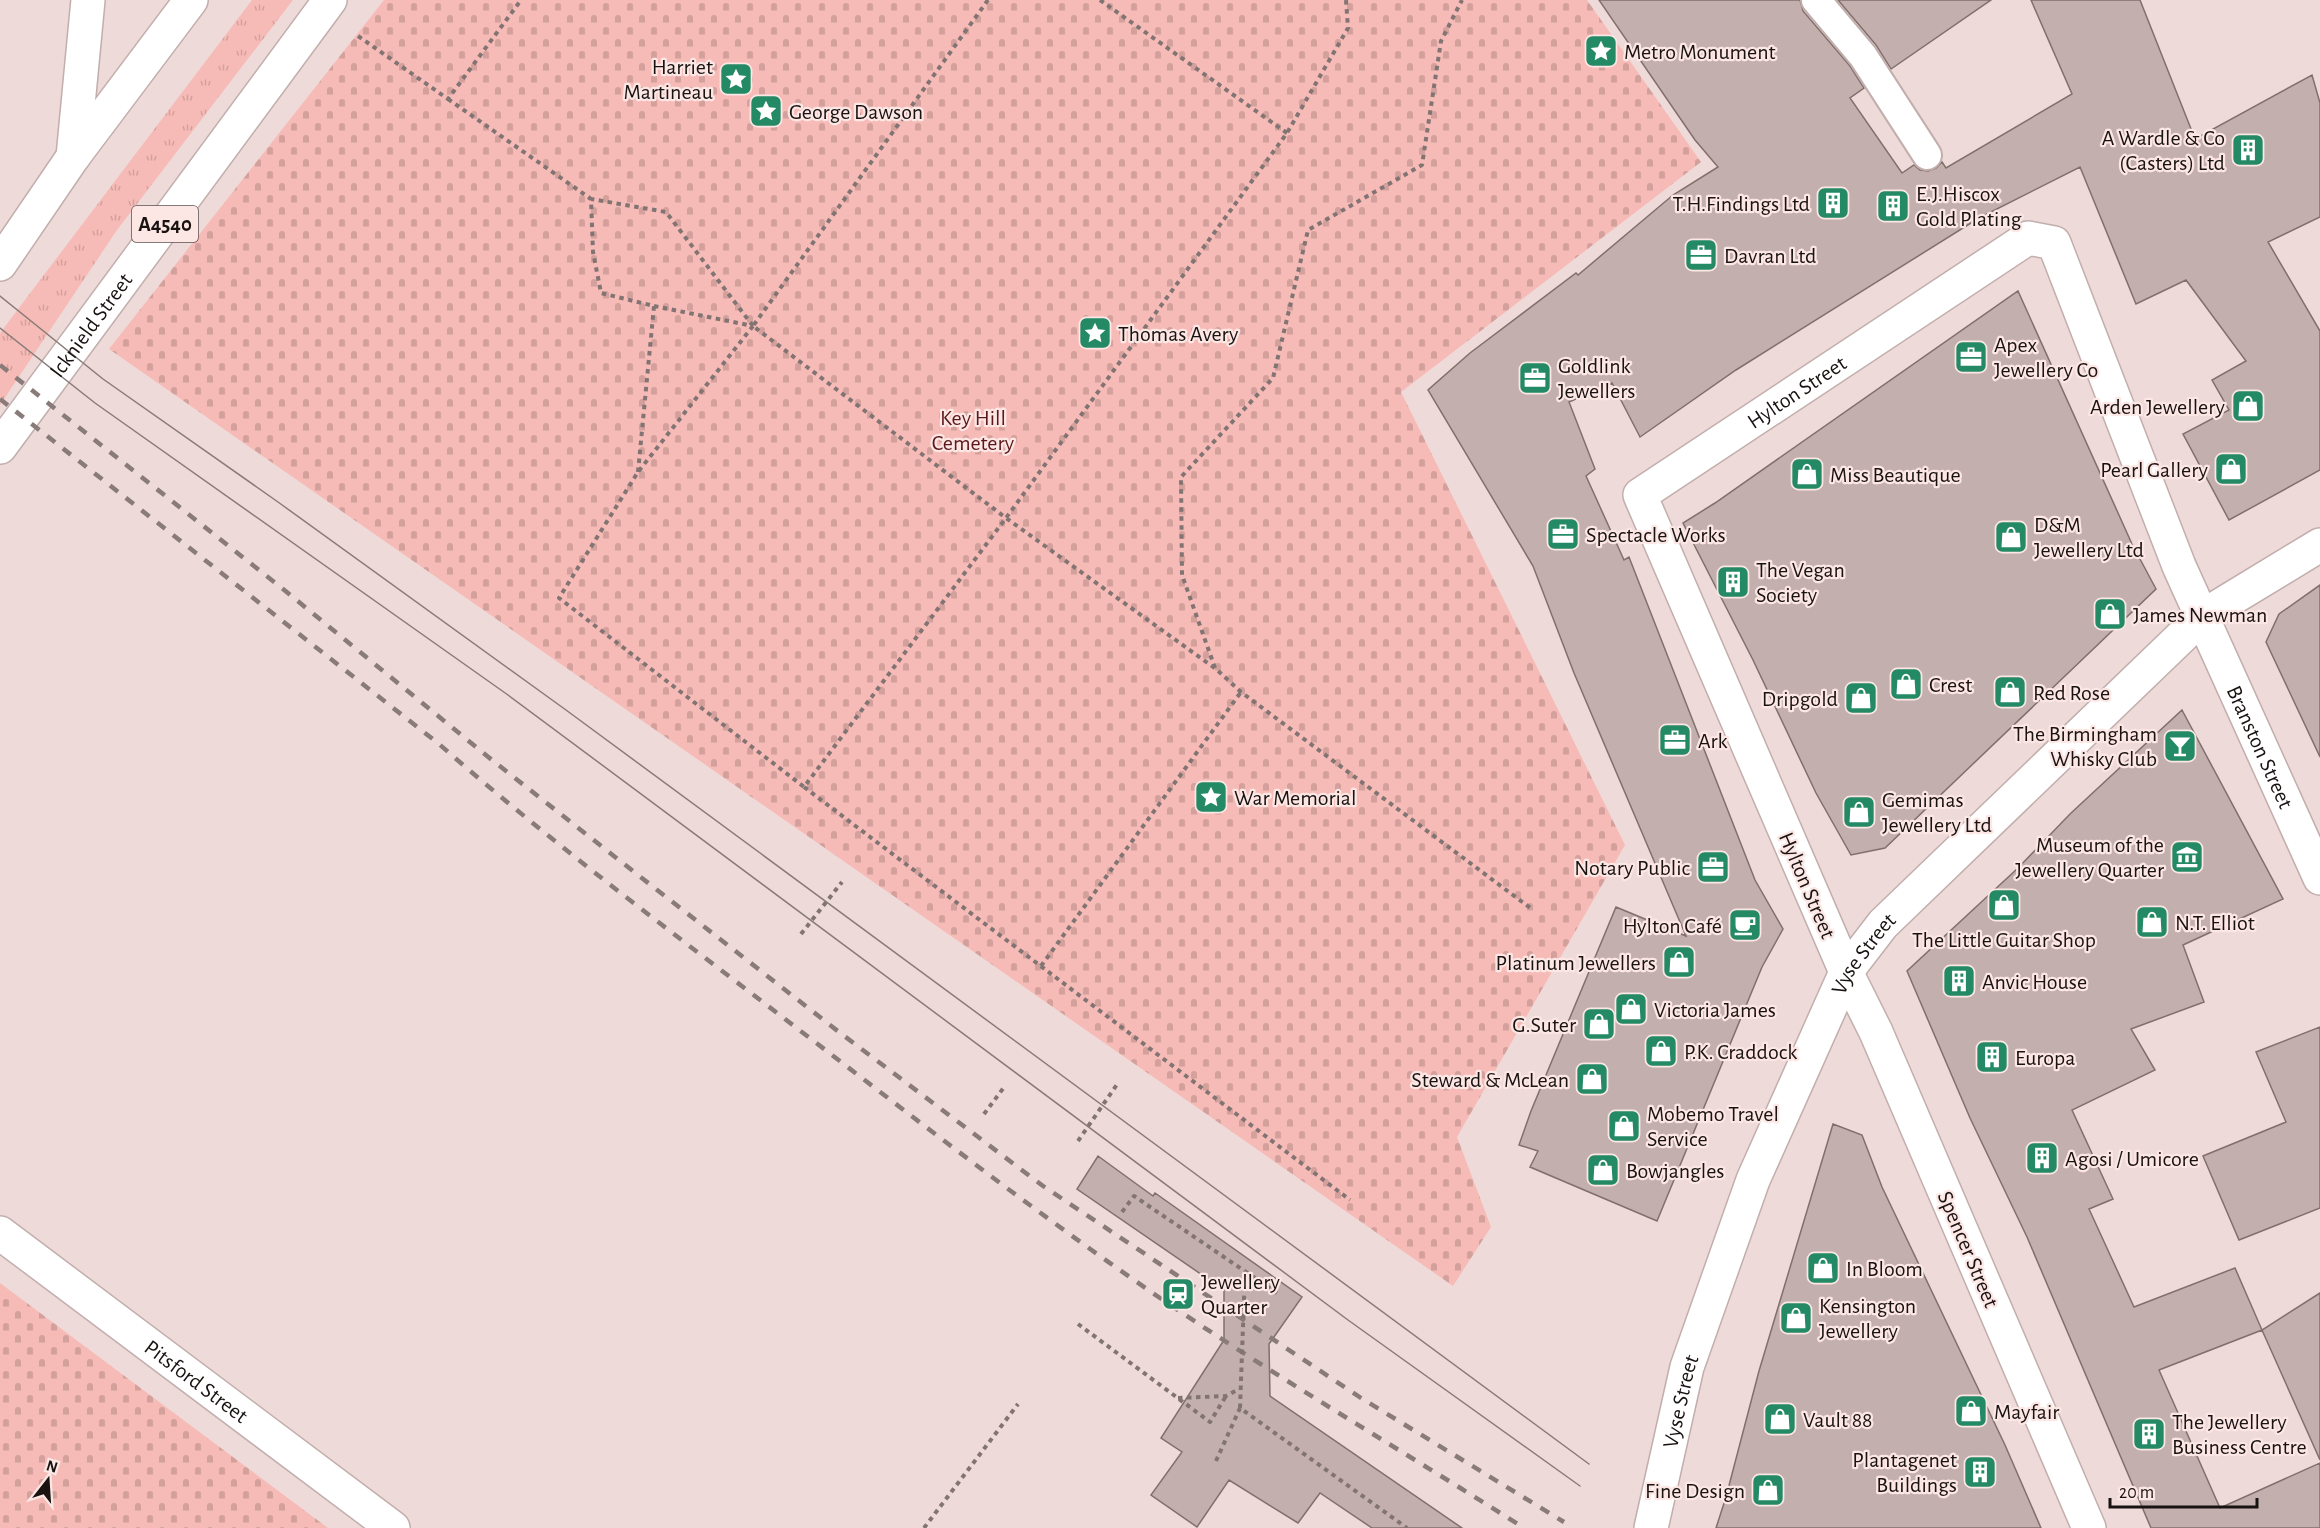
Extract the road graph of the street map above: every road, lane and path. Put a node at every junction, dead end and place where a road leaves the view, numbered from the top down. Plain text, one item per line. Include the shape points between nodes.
1 (88, 0) edge
2 (191, 0) edge
3 (330, 0) edge
4 (521, 0) edge
5 (988, 0) edge
6 (1100, 0) edge
7 (1346, 0) edge
8 (1462, 0) edge
9 (1816, 0) edge
10 (349, 30) dead end
11 (448, 99) junction
12 (1287, 133) junction
13 (1927, 155) dead end
14 (73, 157) junction
15 (591, 199) junction
16 (0, 264) edge
17 (654, 306) junction
18 (753, 326) junction
19 (0, 447) edge
20 (638, 472) junction
21 (1006, 518) junction
22 (2320, 545) edge
23 (2203, 616) junction
24 (1216, 669) junction
25 (1241, 692) junction
26 (804, 788) junction
27 (2320, 878) edge
28 (842, 882) dead end
29 (1533, 910) dead end
30 (801, 934) dead end
31 (1041, 966) junction
32 (1846, 972) junction
33 (1118, 1083) dead end
34 (1005, 1086) dead end
35 (984, 1114) dead end
36 (1078, 1141) dead end
37 (1350, 1200) dead end
38 (1122, 1212) dead end
39 (0, 1233) edge
40 (1245, 1272) junction
41 (1277, 1293) dead end
42 (1078, 1324) dead end
43 (1238, 1390) dead end
44 (1226, 1396) junction
45 (1177, 1398) junction
46 (1018, 1404) dead end
47 (1240, 1408) junction
48 (1216, 1461) dead end
49 (393, 1528) edge
50 (924, 1528) edge
51 (1407, 1528) edge
52 (1651, 1528) edge
53 (2089, 1528) edge

1 - 14 main road
2 - 14 main road
3 - 19 main road, Icknield Street / A4540
4 - 11 path
5 - 18 path
6 - 12 path
7 - 12 path via 1348,28
8 - 24 path via 1441,41 1422,165 1308,230 1273,378 1181,477 1182,574
9 - 13 lane via 1863,56
10 - 11 path
11 - 15 path
12 - 21 path
14 - 16 main road
15 - 17 path via 593,252 601,293
15 - 18 path via 666,212
17 - 18 path
17 - 20 path
18 - 20 path
18 - 21 path
20 - 26 path via 559,598
21 - 24 path
21 - 26 path
22 - 23 main road, Vyse Street
23 - 27 main road, Branston Street
23 - 32 main road, Vyse Street via 1884,924
23 - 32 main road, Hylton Street via 2179,566 2054,243 2028,238 1640,495
24 - 25 path
25 - 29 path
25 - 31 path
26 - 31 path
28 - 30 path
31 - 37 path
32 - 52 main road, Vyse Street via 1754,1180 1688,1367
32 - 53 main road, Spencer Street via 1876,1032
33 - 36 path
34 - 35 path
38 - 40 path via 1134,1196
39 - 49 main road, Pitsford Street
40 - 41 path
40 - 47 path, bridge
42 - 45 path
43 - 44 path
44 - 45 path
44 - 45 path via 1210,1422
46 - 50 path
47 - 48 path
47 - 51 path

